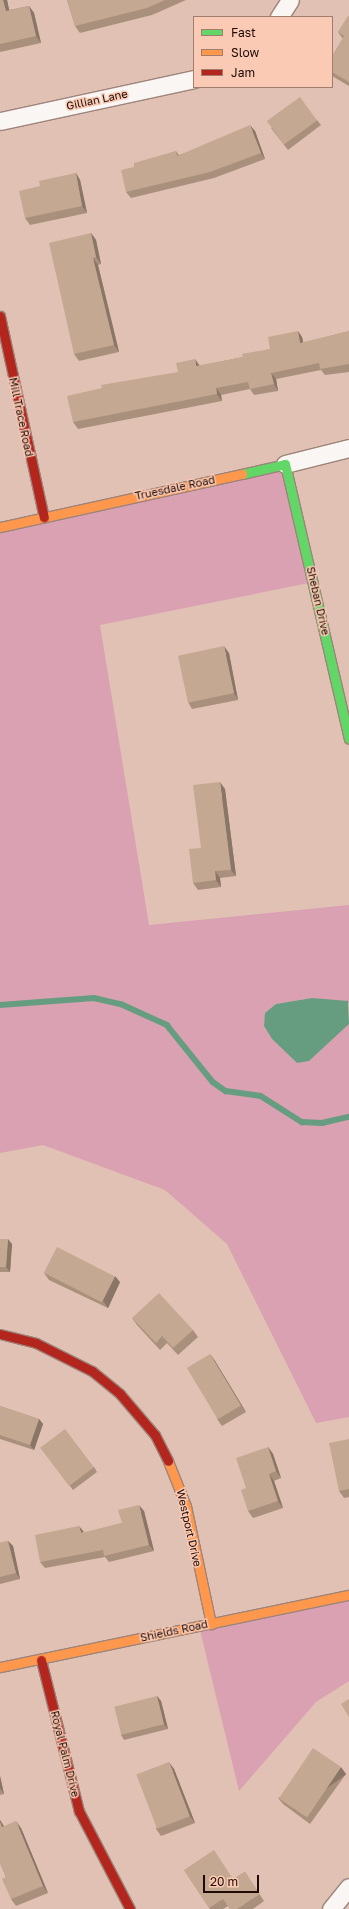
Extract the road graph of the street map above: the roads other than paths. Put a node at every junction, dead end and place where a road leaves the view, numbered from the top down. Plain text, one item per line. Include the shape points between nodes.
1 (290, 0) edge
2 (281, 16) edge
3 (193, 79) edge
4 (0, 121) edge
5 (0, 316) edge
6 (349, 448) edge
7 (285, 464) junction
8 (44, 517) junction
9 (0, 527) edge
10 (349, 739) edge
11 (0, 1334) edge
12 (349, 1595) edge
13 (211, 1624) junction
14 (41, 1660) junction
15 (0, 1667) edge
16 (349, 1887) edge
17 (130, 1909) edge
18 (331, 1909) edge

1 - 2 street
3 - 4 street, Gillian Lane
5 - 8 street, Mill Trace Road
6 - 7 street, Truesdale Road
7 - 8 street, Truesdale Road
7 - 10 street, Sheban Drive
8 - 9 street, Truesdale Road
11 - 13 street, Westport Drive via 36,1343 92,1371 120,1394 151,1430 176,1477 186,1506
12 - 13 street, Shields Road
13 - 14 street, Shields Road
14 - 15 street, Shields Road
14 - 17 street, Royal Palm Drive via 67,1774 79,1811
16 - 18 street

